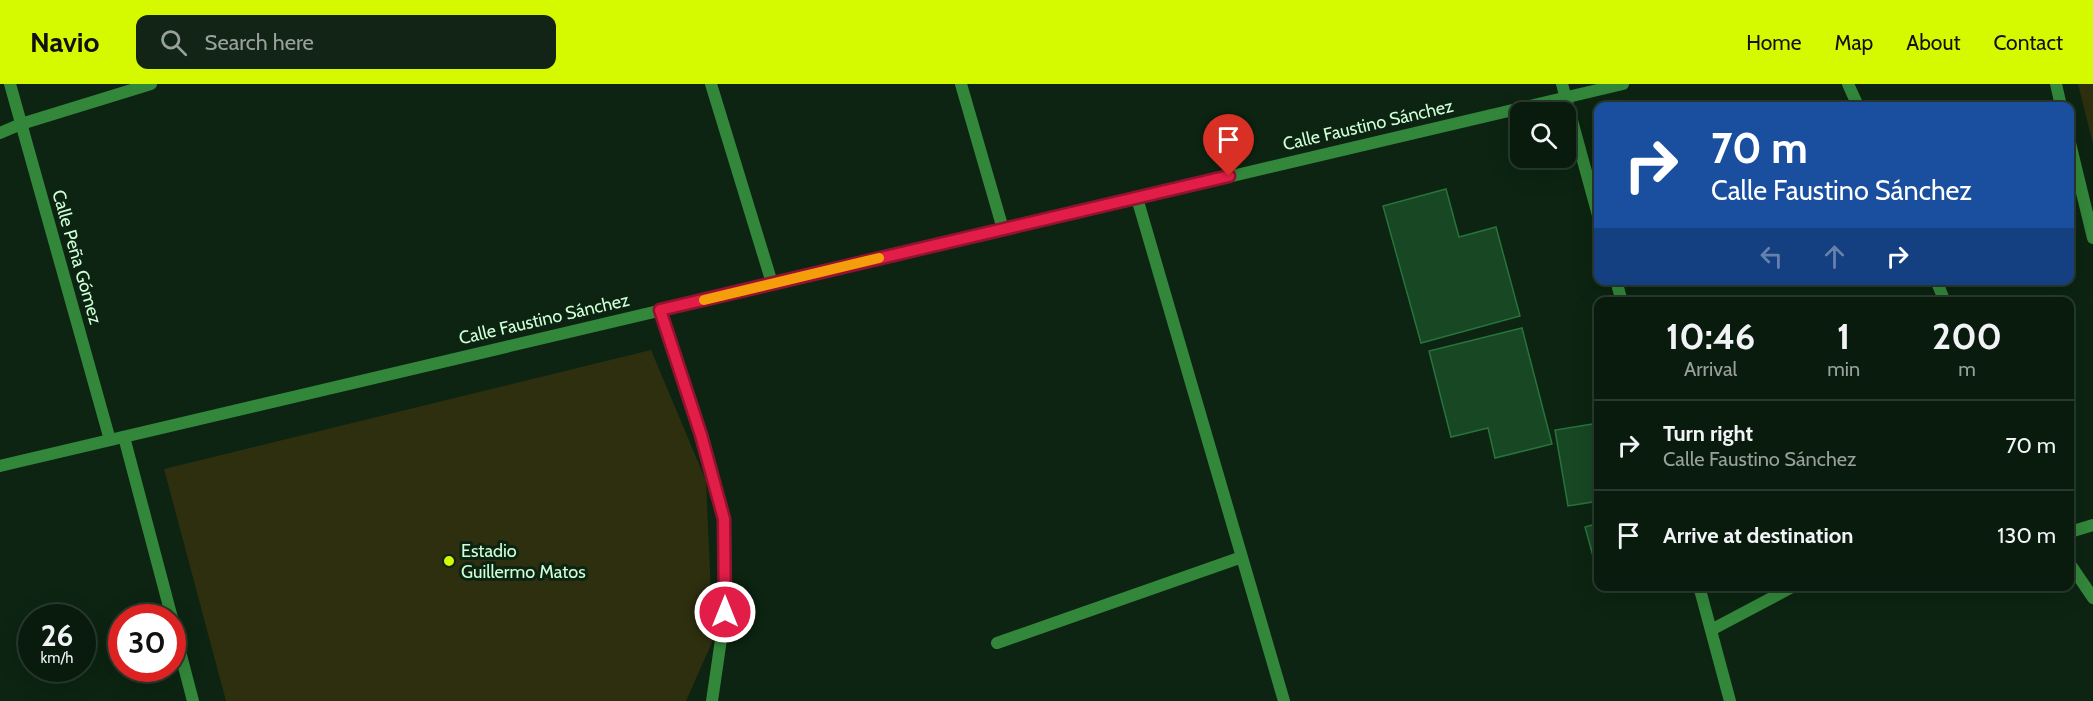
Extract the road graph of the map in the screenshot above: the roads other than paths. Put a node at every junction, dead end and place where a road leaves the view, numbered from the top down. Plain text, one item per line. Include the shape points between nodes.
1 (10, 84) edge
2 (151, 84) edge
3 (711, 84) edge
4 (961, 84) edge
5 (1562, 84) edge
6 (1623, 84) edge
7 (1848, 84) edge
8 (2056, 84) edge
9 (1566, 97) junction
10 (1856, 102) edge
11 (2060, 102) edge
12 (21, 124) junction
13 (0, 133) edge
14 (2074, 160) edge
15 (1137, 198) junction
16 (1594, 201) edge
17 (1003, 229) junction
18 (2093, 238) edge
19 (772, 284) junction
20 (660, 310) junction
21 (124, 437) junction
22 (110, 440) junction
23 (0, 466) edge
24 (2093, 525) edge
25 (2074, 531) edge
26 (1242, 557) junction
27 (2074, 570) edge
28 (1700, 591) edge
29 (1785, 591) edge
30 (2093, 598) edge
31 (168, 604) edge
32 (1711, 630) junction
33 (997, 643) dead end
34 (186, 672) edge
35 (194, 701) edge
36 (712, 701) edge
37 (1284, 701) edge
38 (1730, 701) edge

1 - 12 street, Calle Peña Gómez
2 - 12 street
3 - 19 street
4 - 17 street
5 - 9 street
6 - 9 street, Calle Faustino Sánchez
7 - 10 street
8 - 11 street
9 - 15 street, Calle Faustino Sánchez
9 - 16 street
12 - 13 street
12 - 22 street, Calle Peña Gómez
14 - 18 street
15 - 17 street, Calle Faustino Sánchez
15 - 26 street
17 - 19 street, Calle Faustino Sánchez
19 - 20 street, Calle Faustino Sánchez
20 - 21 street, Calle Faustino Sánchez
20 - 36 street via 724,519 725,612
21 - 22 street, Calle Faustino Sánchez
21 - 31 street
22 - 23 street, Calle Faustino Sánchez
24 - 25 street
26 - 33 street
26 - 37 street
27 - 30 street
28 - 32 street
29 - 32 street
32 - 38 street
34 - 35 street

